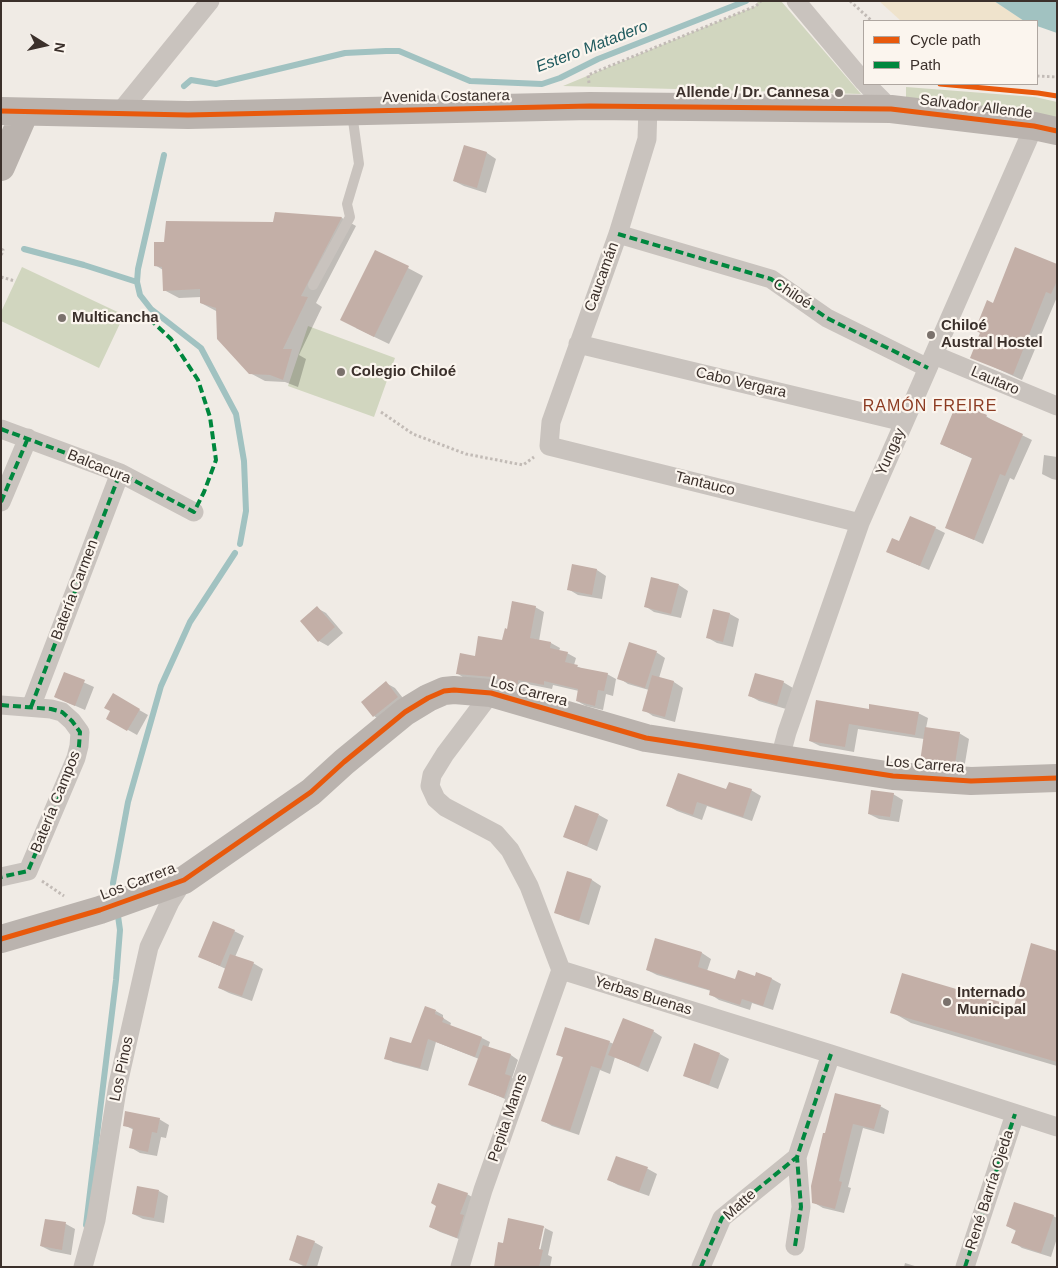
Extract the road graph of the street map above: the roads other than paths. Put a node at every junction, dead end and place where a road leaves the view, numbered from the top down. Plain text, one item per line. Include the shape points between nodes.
1 (210, 1) edge
2 (796, 1) edge
3 (863, 81) edge
4 (867, 85) edge
5 (648, 106) junction
6 (891, 109) junction
7 (352, 111) junction
8 (13, 112) edge
9 (120, 112) junction
10 (1045, 128) edge
11 (1, 167) edge
12 (618, 234) junction
13 (313, 285) dead end
14 (578, 344) junction
15 (931, 362) junction
16 (1057, 406) edge
17 (904, 422) junction
18 (1, 429) edge
19 (28, 438) junction
20 (549, 446) joint
21 (120, 473) junction
22 (1, 502) edge
23 (194, 512) dead end
24 (860, 523) junction
25 (491, 693) junction
26 (1, 705) edge
27 (31, 707) junction
28 (780, 758) junction
29 (1057, 778) edge
30 (1, 877) edge
31 (184, 880) junction
32 (1, 938) edge
33 (560, 970) junction
34 (831, 1054) junction
35 (1015, 1114) junction
36 (1057, 1127) edge
37 (797, 1157) junction
38 (796, 1246) dead end
39 (83, 1267) edge
40 (460, 1267) edge
41 (701, 1267) edge
42 (964, 1267) edge

1 - 9 street
2 - 3 street
4 - 6 street
5 - 6 street, Avenida Costanera
5 - 7 street, Avenida Costanera
5 - 12 street, Caucamán via 647,140
6 - 10 street, Salvador Allende
7 - 9 street, Avenida Costanera via 188,115
7 - 13 lane via 359,164 347,204 350,217
8 - 9 street, Avenida Costanera
8 - 11 street
10 - 15 street, Yungay
12 - 14 street, Caucamán
12 - 15 street, Chiloé via 771,279 828,318
14 - 17 street, Cabo Vergara
14 - 20 street, Caucamán via 551,422
15 - 16 street, Lautaro
15 - 17 street, Yungay
17 - 24 street, Yungay
18 - 19 street, Balcacura
19 - 21 street, Balcacura
19 - 22 street
20 - 24 street, Tantauco
21 - 23 street, Balcacura
21 - 27 street, Batería Carmen
24 - 28 street, Yungay
25 - 28 street, Los Carrera via 646,738
25 - 31 street, Los Carrera via 444,691 416,704 311,792
25 - 33 street via 445,754 432,775 430,786 436,799 445,807 496,834 510,850 530,886
26 - 27 street
27 - 30 street, Batería Campos via 62,712 72,720 80,732 79,746 28,871
28 - 29 street, Los Carrera via 893,776 971,781
31 - 32 street, Los Carrera via 94,912
31 - 39 street, Los Pinos via 170,902 150,947 118,1084 96,1220
33 - 34 street, Yerbas Buenas
33 - 40 street, Pepita Manns via 483,1190
34 - 35 street, Yerbas Buenas
34 - 37 street
35 - 36 street, Yerbas Buenas
35 - 42 street, René Barría Ojeda
37 - 38 street via 801,1207
37 - 41 street, Matte via 722,1218

